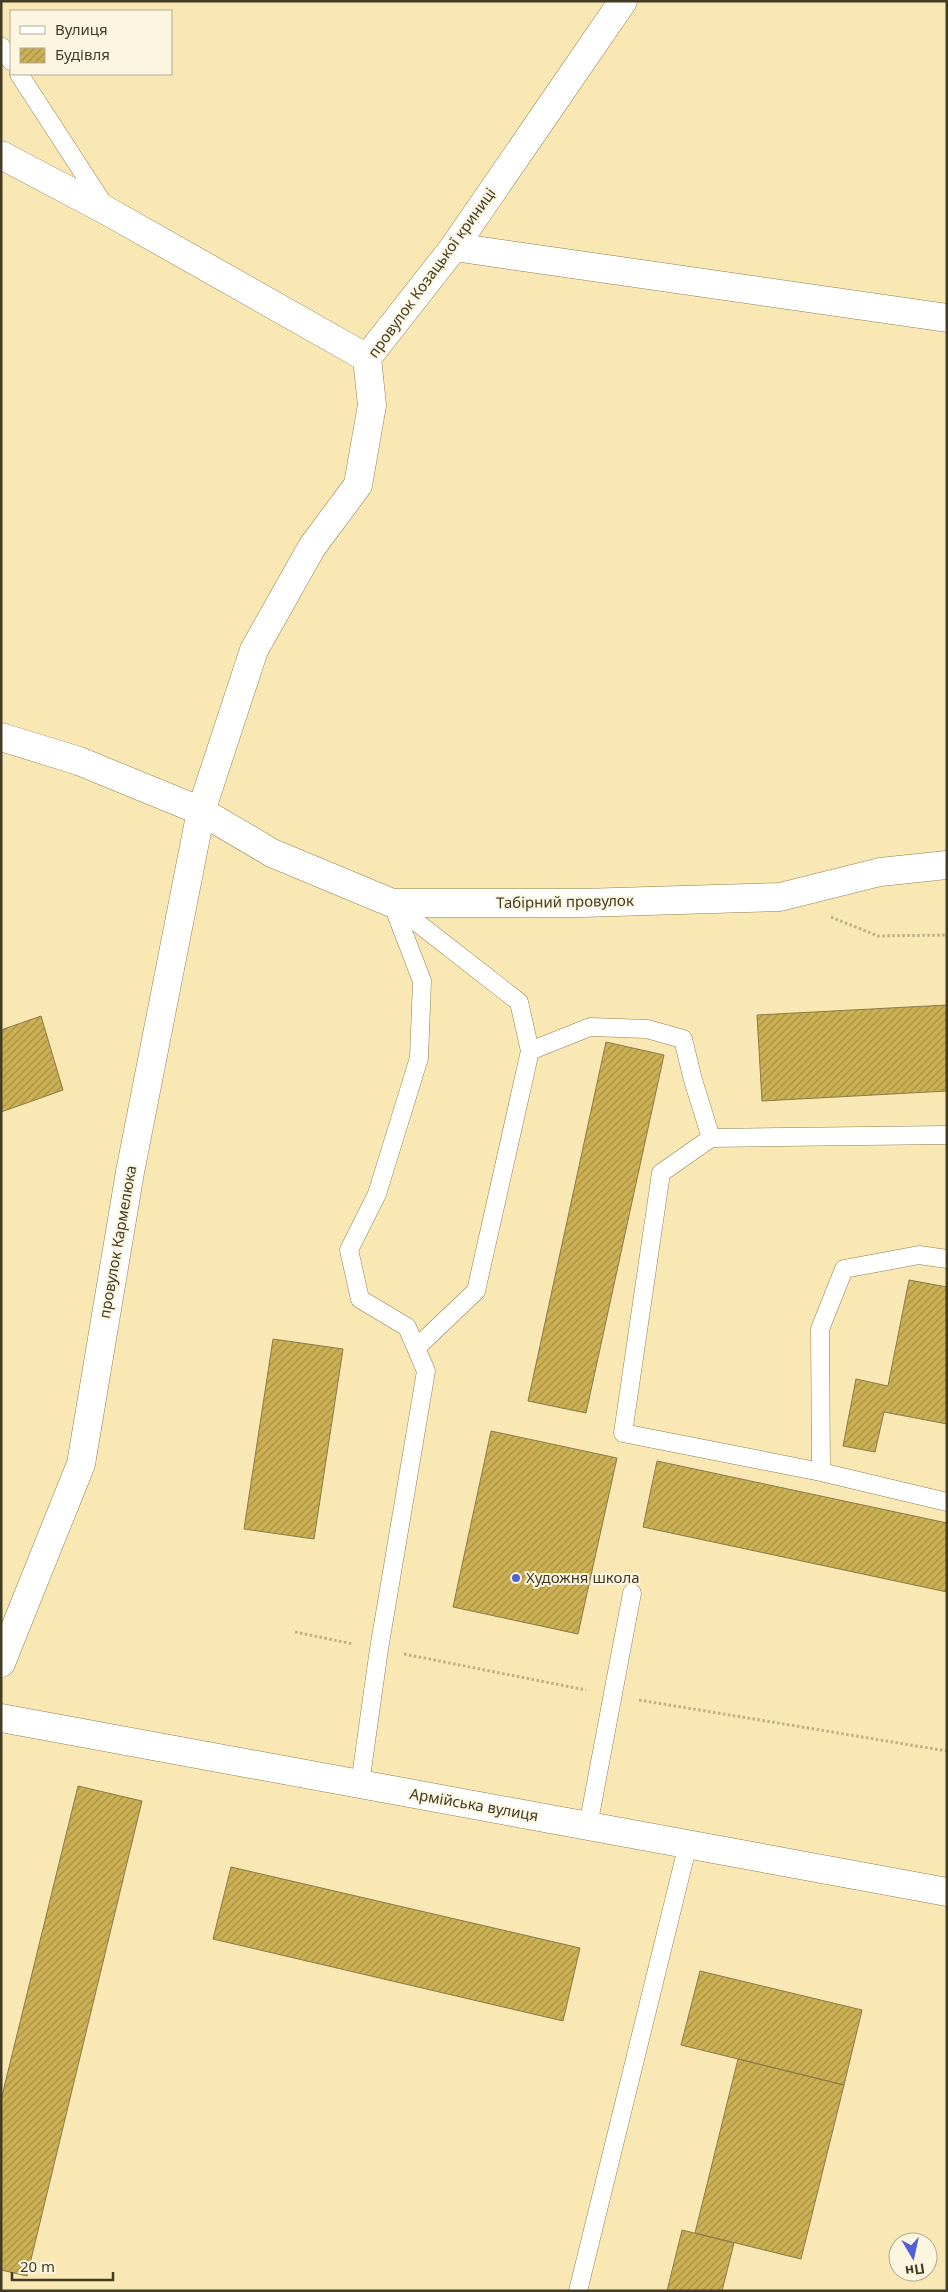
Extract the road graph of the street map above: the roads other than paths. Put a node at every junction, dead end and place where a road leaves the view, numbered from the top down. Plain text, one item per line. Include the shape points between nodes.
1 (623, 1) edge
2 (1, 46) edge
3 (10, 60) edge
4 (20, 75) edge
5 (1, 155) edge
6 (109, 212) junction
7 (454, 248) junction
8 (947, 318) edge
9 (367, 358) junction
10 (1, 737) edge
11 (202, 811) junction
12 (947, 864) edge
13 (392, 903) junction
14 (530, 1051) junction
15 (947, 1135) edge
16 (712, 1138) junction
17 (947, 1259) edge
18 (416, 1348) junction
19 (821, 1472) junction
20 (947, 1502) edge
21 (632, 1593) dead end
22 (1, 1663) edge
23 (1, 1718) edge
24 (360, 1784) junction
25 (588, 1826) junction
26 (688, 1844) junction
27 (947, 1892) edge
28 (578, 2291) edge

1 - 7 street, провулок Козацької криниці
2 - 3 lane
4 - 6 lane
5 - 6 street
6 - 9 street
7 - 8 street
7 - 9 street, провулок Козацької криниці
9 - 11 street, провулок Козацької криниці via 372,406 358,485 312,547 254,650
10 - 11 street via 79,761
11 - 13 street, Табірний провулок via 272,853
11 - 22 street, провулок Кармелюка via 130,1172 81,1464
12 - 13 street, Табірний провулок via 880,872 780,897 582,903
13 - 14 lane via 519,1002
13 - 18 lane via 422,981 419,1058 377,1194 349,1250 360,1299 407,1327
14 - 16 lane via 590,1027 648,1029 683,1039
14 - 18 lane via 476,1291
15 - 16 lane
16 - 19 lane via 661,1173 623,1434
17 - 19 lane via 919,1255 844,1269 820,1329
18 - 24 lane via 426,1371 379,1649
19 - 20 lane
21 - 25 lane
23 - 24 street, Армійська вулиця
24 - 25 street, Армійська вулиця
25 - 26 street, Армійська вулиця
26 - 27 street, Армійська вулиця
26 - 28 lane

